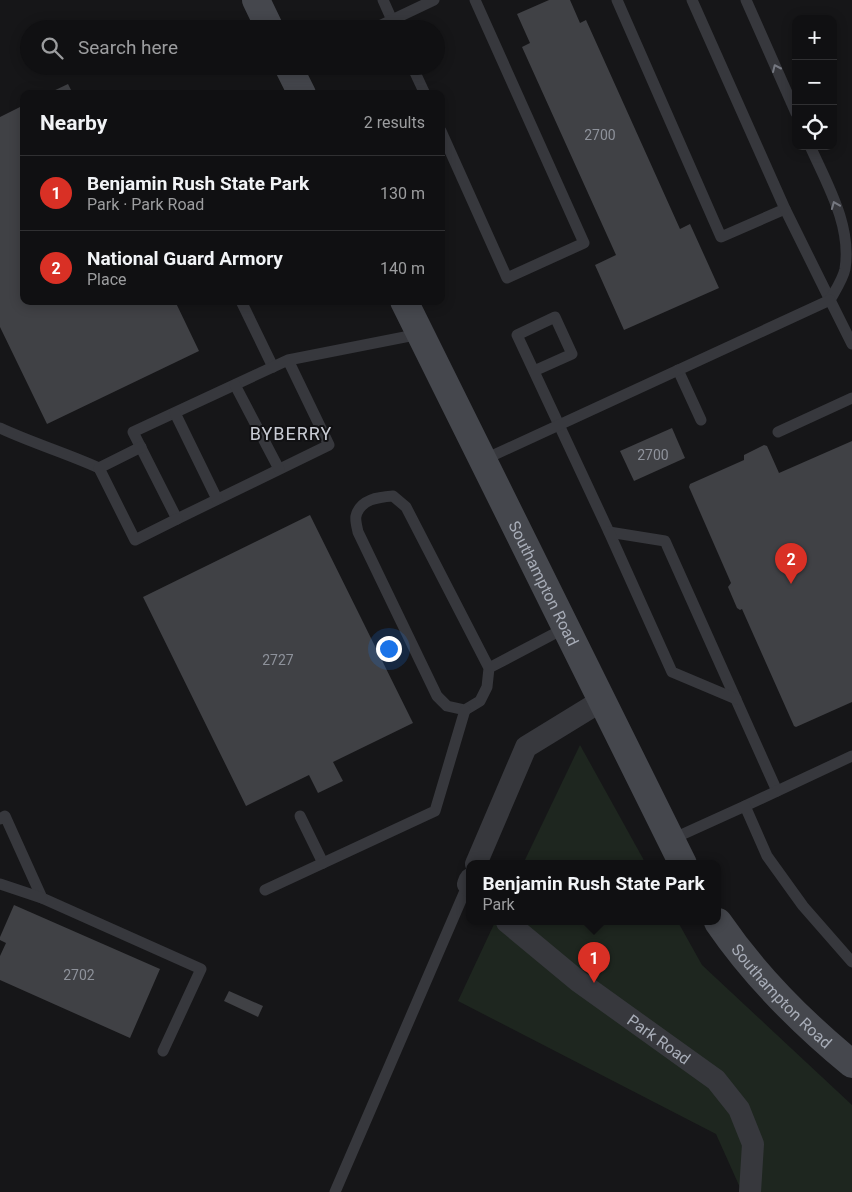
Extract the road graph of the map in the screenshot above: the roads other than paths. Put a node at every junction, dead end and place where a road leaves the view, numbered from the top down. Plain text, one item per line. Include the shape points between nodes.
1 (256, 0) edge
2 (383, 0) edge
3 (434, 0) edge
4 (475, 0) edge
5 (617, 0) edge
6 (692, 0) edge
7 (746, 0) edge
8 (266, 20) edge
9 (392, 20) edge
10 (401, 20) edge
11 (294, 75) edge
12 (416, 75) edge
13 (300, 90) edge
14 (423, 90) edge
15 (792, 105) edge
16 (445, 140) edge
17 (812, 150) edge
18 (785, 209) junction
19 (830, 300) junction
20 (243, 305) edge
21 (406, 305) edge
22 (420, 334) junction
23 (852, 344) edge
24 (288, 360) junction
25 (273, 367) junction
26 (678, 370) junction
27 (534, 371) junction
28 (235, 385) junction
29 (852, 398) edge
30 (174, 413) junction
31 (701, 420) dead end
32 (560, 425) junction
33 (0, 428) edge
34 (778, 432) dead end
35 (141, 447) junction
36 (483, 461) junction
37 (98, 468) junction
38 (279, 469) junction
39 (217, 499) junction
40 (177, 519) junction
41 (609, 532) junction
42 (565, 628) junction
43 (488, 668) junction
44 (736, 699) junction
45 (601, 701) junction
46 (465, 710) junction
47 (852, 756) edge
48 (777, 791) junction
49 (745, 806) junction
50 (300, 816) dead end
51 (0, 819) edge
52 (670, 840) junction
53 (479, 860) edge
54 (681, 860) edge
55 (323, 863) junction
56 (0, 884) edge
57 (466, 889) edge
58 (265, 890) dead end
59 (42, 898) junction
60 (511, 925) edge
61 (720, 925) edge
62 (852, 962) edge
63 (162, 1051) dead end
64 (852, 1063) edge
65 (334, 1192) edge
66 (750, 1192) edge

1 - 8 street
2 - 9 lane
3 - 10 lane
4 - 16 lane via 584,243 507,278
5 - 18 lane via 721,237
6 - 18 lane
15 -> 7 lane
11 - 13 street
12 - 14 lane
19 -> 17 lane via 845,270 844,225
18 - 19 lane
19 - 23 lane
19 - 26 lane
20 - 25 lane
21 - 22 street, Southampton Road
22 - 24 lane
22 - 36 street, Southampton Road
24 - 25 lane
24 - 38 lane via 329,445
25 - 28 lane
26 - 31 lane
26 - 32 lane
27 - 27 lane via 517,335 555,317 572,354
27 - 32 lane
28 - 30 lane
28 - 38 lane
29 - 34 lane
30 - 35 lane via 134,432
30 - 39 lane
32 - 36 lane
32 - 41 lane
33 - 37 lane
35 - 37 lane
35 - 40 lane
36 - 42 street, Southampton Road
37 - 40 lane via 135,540
38 - 39 lane
39 - 40 lane
41 - 44 lane via 672,672
41 - 44 lane via 665,541
42 - 43 lane
42 - 45 street, Southampton Road
43 - 46 lane via 487,687 480,701
43 - 46 lane via 406,507 393,496 377,497 362,505 356,516 358,532 437,696 447,706
44 - 48 lane
45 - 52 street, Southampton Road
45 - 53 street via 526,747
46 - 55 lane via 435,811
47 - 48 lane
48 - 49 lane
49 - 52 lane
49 - 62 lane via 767,856 803,906
50 - 55 lane
51 - 59 lane via 5,816
52 - 54 street, Southampton Road
55 - 58 lane
56 - 59 lane
57 - 65 lane
59 - 63 lane via 202,969
60 - 66 street, Park Road via 578,981 716,1080 739,1108 753,1144
61 - 64 street, Southampton Road via 770,989

